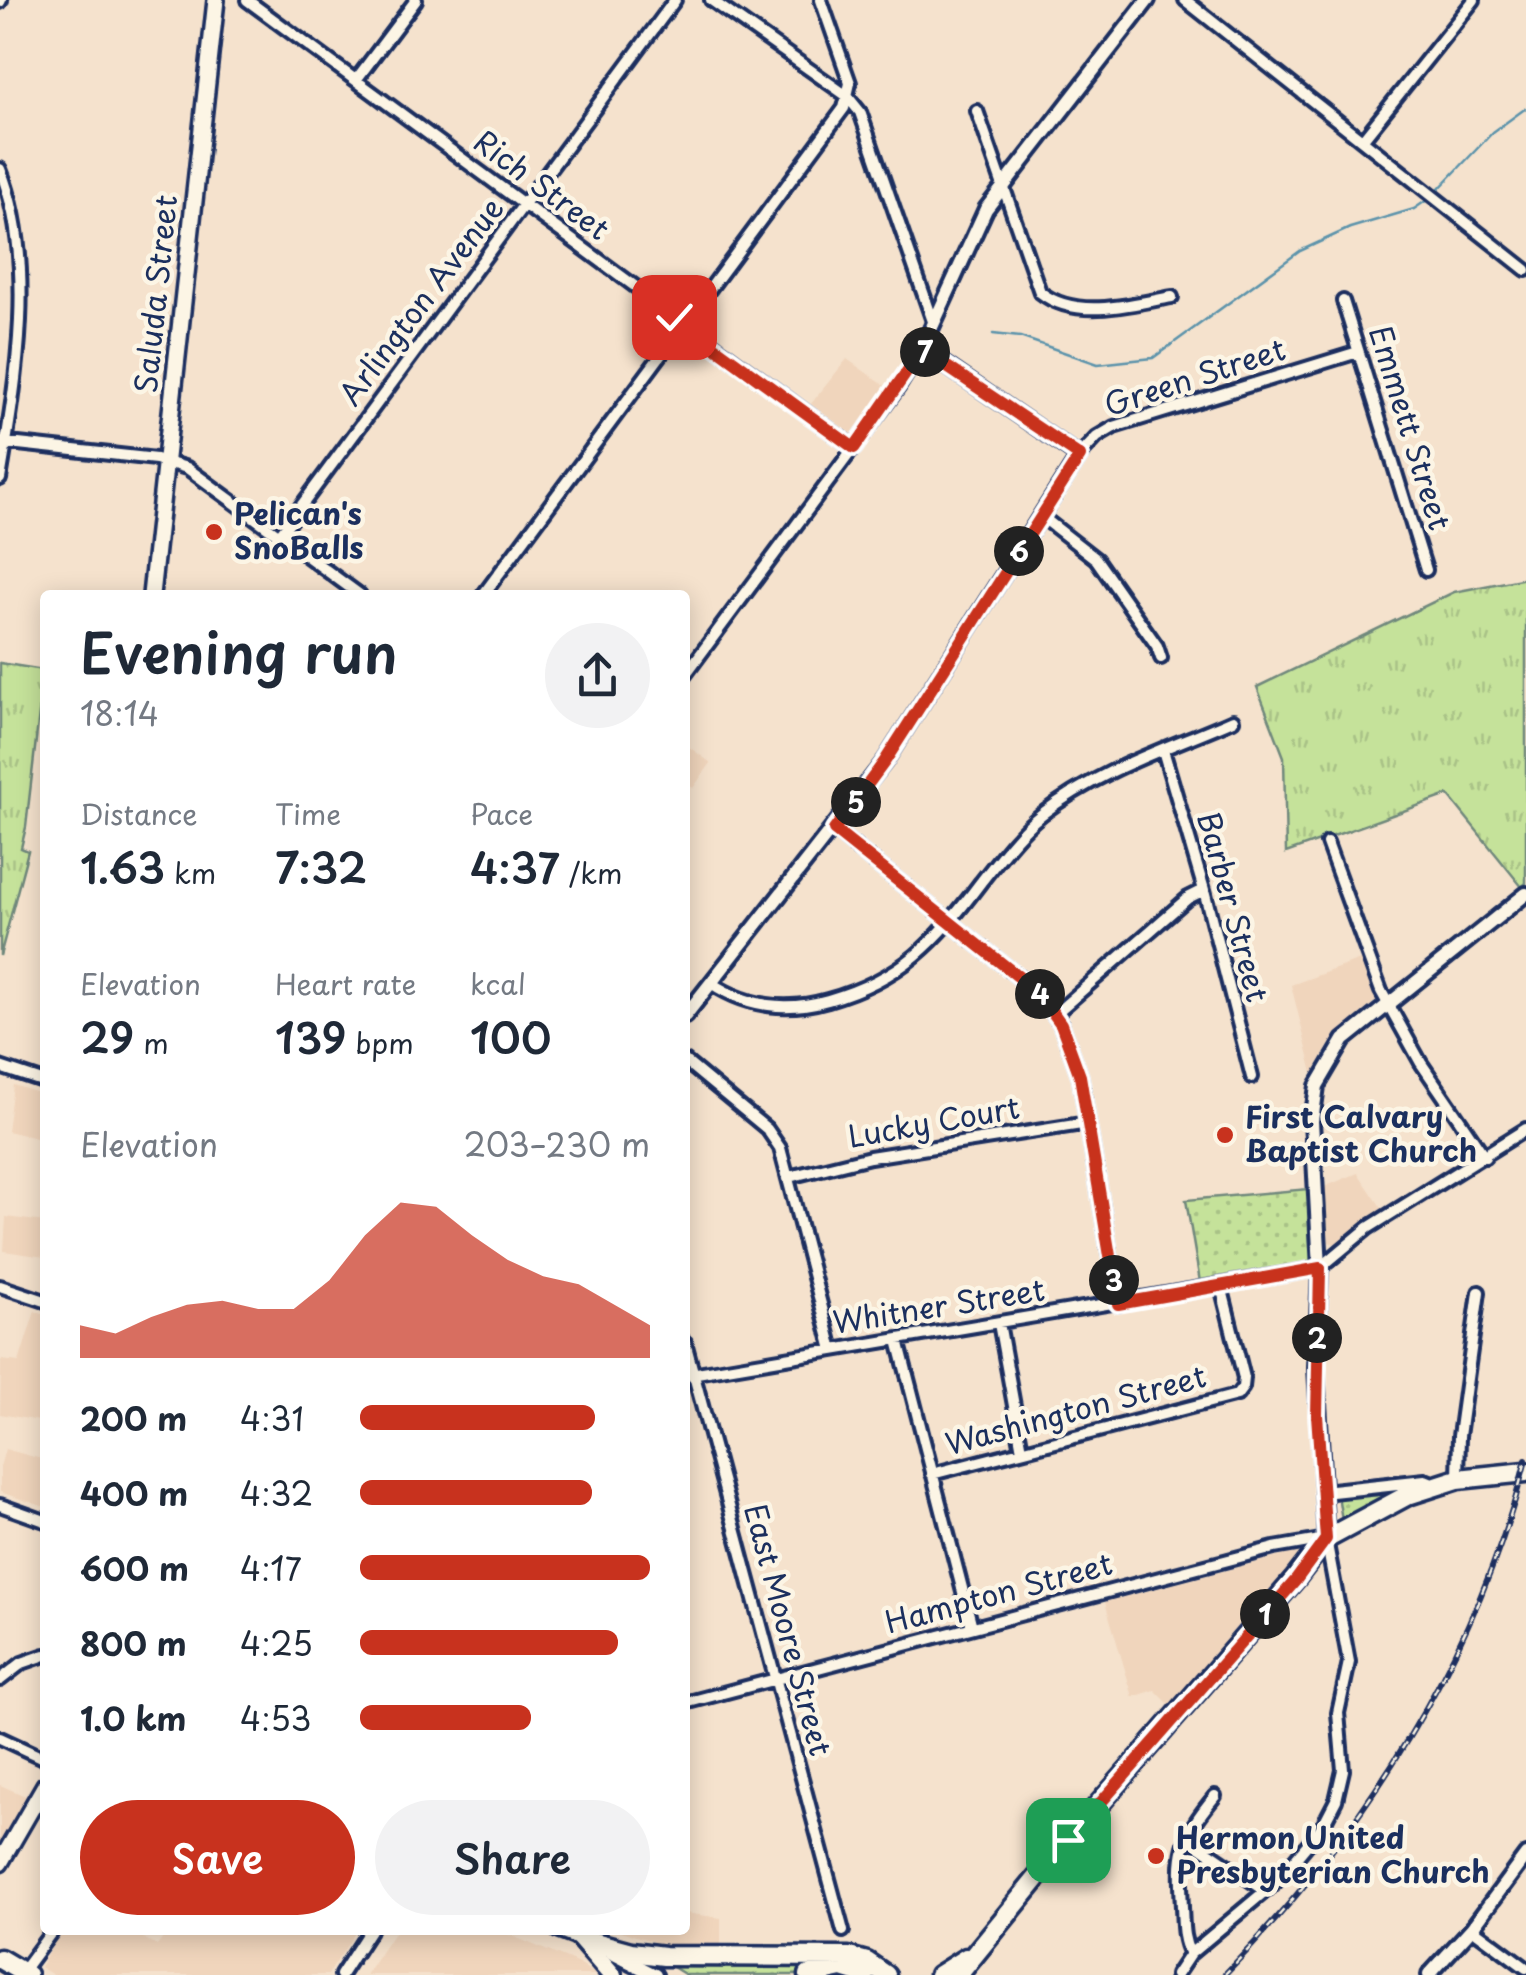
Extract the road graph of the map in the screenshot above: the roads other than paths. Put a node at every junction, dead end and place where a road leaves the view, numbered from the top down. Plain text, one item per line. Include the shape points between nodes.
1 (216, 0) edge
2 (247, 0) edge
3 (416, 0) edge
4 (674, 0) edge
5 (711, 0) edge
6 (822, 0) edge
7 (1148, 0) edge
8 (1185, 0) edge
9 (1474, 0) edge
10 (356, 80) junction
11 (847, 96) junction
12 (977, 111) dead end
13 (1363, 139) junction
14 (0, 168) edge
15 (1001, 186) junction
16 (525, 205) junction
17 (1526, 270) edge
18 (1172, 297) dead end
19 (1343, 301) dead end
20 (684, 324) junction
21 (934, 325) junction
22 (922, 350) junction
23 (1358, 352) junction
24 (3, 443) edge
25 (854, 448) junction
26 (1080, 456) junction
27 (166, 461) junction
28 (0, 479) edge
29 (1041, 516) junction
30 (279, 536) junction
31 (1426, 570) dead end
32 (151, 590) edge
33 (353, 590) edge
34 (487, 590) edge
35 (1161, 658) dead end
36 (690, 668) edge
37 (1233, 720) dead end
38 (1163, 750) junction
39 (834, 830) junction
40 (1327, 843) dead end
41 (1204, 890) junction
42 (1526, 894) edge
43 (952, 921) junction
44 (711, 984) junction
45 (1389, 1003) junction
46 (690, 1010) edge
47 (1056, 1014) junction
48 (690, 1065) edge
49 (0, 1067) edge
50 (1252, 1077) dead end
51 (40, 1080) edge
52 (1088, 1123) junction
53 (1526, 1129) edge
54 (1484, 1157) junction
55 (789, 1177) junction
56 (1320, 1268) junction
57 (0, 1286) edge
58 (1221, 1286) junction
59 (1479, 1292) dead end
60 (40, 1299) edge
61 (1118, 1304) junction
62 (999, 1323) junction
63 (898, 1340) junction
64 (833, 1350) junction
65 (690, 1375) edge
66 (690, 1379) edge
67 (1022, 1450) junction
68 (1526, 1472) edge
69 (932, 1474) junction
70 (1458, 1480) junction
71 (1435, 1485) junction
72 (1324, 1492) junction
73 (0, 1506) edge
74 (40, 1518) edge
75 (1326, 1539) junction
76 (972, 1627) junction
77 (40, 1657) edge
78 (0, 1680) edge
79 (774, 1680) junction
80 (690, 1701) edge
81 (0, 1738) edge
82 (40, 1757) edge
83 (40, 1794) edge
84 (1216, 1796) dead end
85 (1200, 1846) dead end
86 (1526, 1855) edge
87 (0, 1863) edge
88 (1266, 1891) junction
89 (1472, 1928) junction
90 (844, 1930) dead end
91 (50, 1935) edge
92 (367, 1935) edge
93 (572, 1935) edge
94 (580, 1938) junction
95 (978, 1950) junction
96 (1190, 1954) junction
97 (0, 1960) edge
98 (1526, 1968) edge
99 (25, 1973) edge
100 (341, 1975) edge
101 (612, 1975) edge
102 (654, 1975) edge
103 (810, 1975) edge
104 (865, 1975) edge
105 (886, 1975) edge
106 (938, 1975) edge
107 (958, 1975) edge
108 (1176, 1975) edge
109 (1430, 1975) edge

1 - 27 main road, Saluda Street
2 - 10 street, Rich Street
3 - 10 street
4 - 16 street, Arlington Avenue
5 - 11 street
6 - 11 street via 850,82
7 - 15 street
8 - 13 street
9 - 13 street
10 - 16 street, Rich Street
11 - 20 street
11 - 21 street via 860,112
12 - 15 street
13 - 17 street
14 - 24 street via 20,283
15 - 18 street via 1036,285 1052,301 1100,308
15 - 21 street
16 - 20 street, Rich Street
16 - 30 street, Arlington Avenue
19 - 23 street, Emmett Street
20 - 25 street, Rich Street
20 - 34 street
21 - 22 street
22 - 25 street
22 - 26 street
23 - 26 street, Green Street via 1114,427
23 - 31 street, Emmett Street
24 - 27 street
24 - 28 street
25 - 36 street
26 - 29 street, Green Street
27 - 30 street via 187,468
27 - 32 main road, Saluda Street
29 - 35 street via 1103,568
29 - 39 street, Green Street
30 - 33 street
37 - 38 street
38 - 41 street, Barber Street
38 - 43 street via 1075,790 1033,822
39 - 43 street
39 - 44 street, Green Street
40 - 45 street
41 - 47 street
41 - 50 street, Barber Street
42 - 45 street
43 - 44 street via 887,978 820,1002 769,1006
43 - 47 street via 1025,979
44 - 46 street, Green Street
45 - 54 street
45 - 56 street via 1344,1040 1318,1086 1312,1131
47 - 52 street via 1075,1058
48 - 55 street via 767,1129
49 - 51 street
52 - 55 street, Lucky Court via 870,1157
52 - 61 street
53 - 54 street
54 - 56 street via 1368,1228
55 - 64 street
56 - 58 street, Whitner Street
56 - 72 street via 1316,1368
57 - 60 street
58 - 61 street, Whitner Street
58 - 67 street, Washington Street via 1244,1378 1241,1392
59 - 70 street
61 - 62 street, Whitner Street
62 - 63 street, Whitner Street
62 - 67 street
63 - 64 street, Whitner Street
63 - 69 street
64 - 65 street, Whitner Street
66 - 79 street, East Moore Street
67 - 69 street, Washington Street
68 - 70 main road
69 - 76 street
70 - 71 main road
71 - 72 street
71 - 75 main road
72 - 75 street
73 - 74 street
75 - 76 street, Hampton Street
75 - 88 street via 1350,1662 1338,1722 1343,1770 1322,1827
75 - 95 main road
76 - 79 street, Hampton Street
77 - 78 street
79 - 80 street, Hampton Street
79 - 90 street, East Moore Street
81 - 82 street
83 - 87 main road
84 - 96 street via 1191,1828 1179,1862
85 - 88 street
86 - 89 street
88 - 96 street
89 - 98 street
89 - 109 street
91 - 99 street
92 - 100 street
93 - 94 main road
94 - 101 main road
94 - 102 street
94 - 105 main road via 664,1956 850,1957
95 - 106 main road
95 - 107 main road
96 - 108 street
97 - 99 main road
103 - 104 main road via 842,1968

